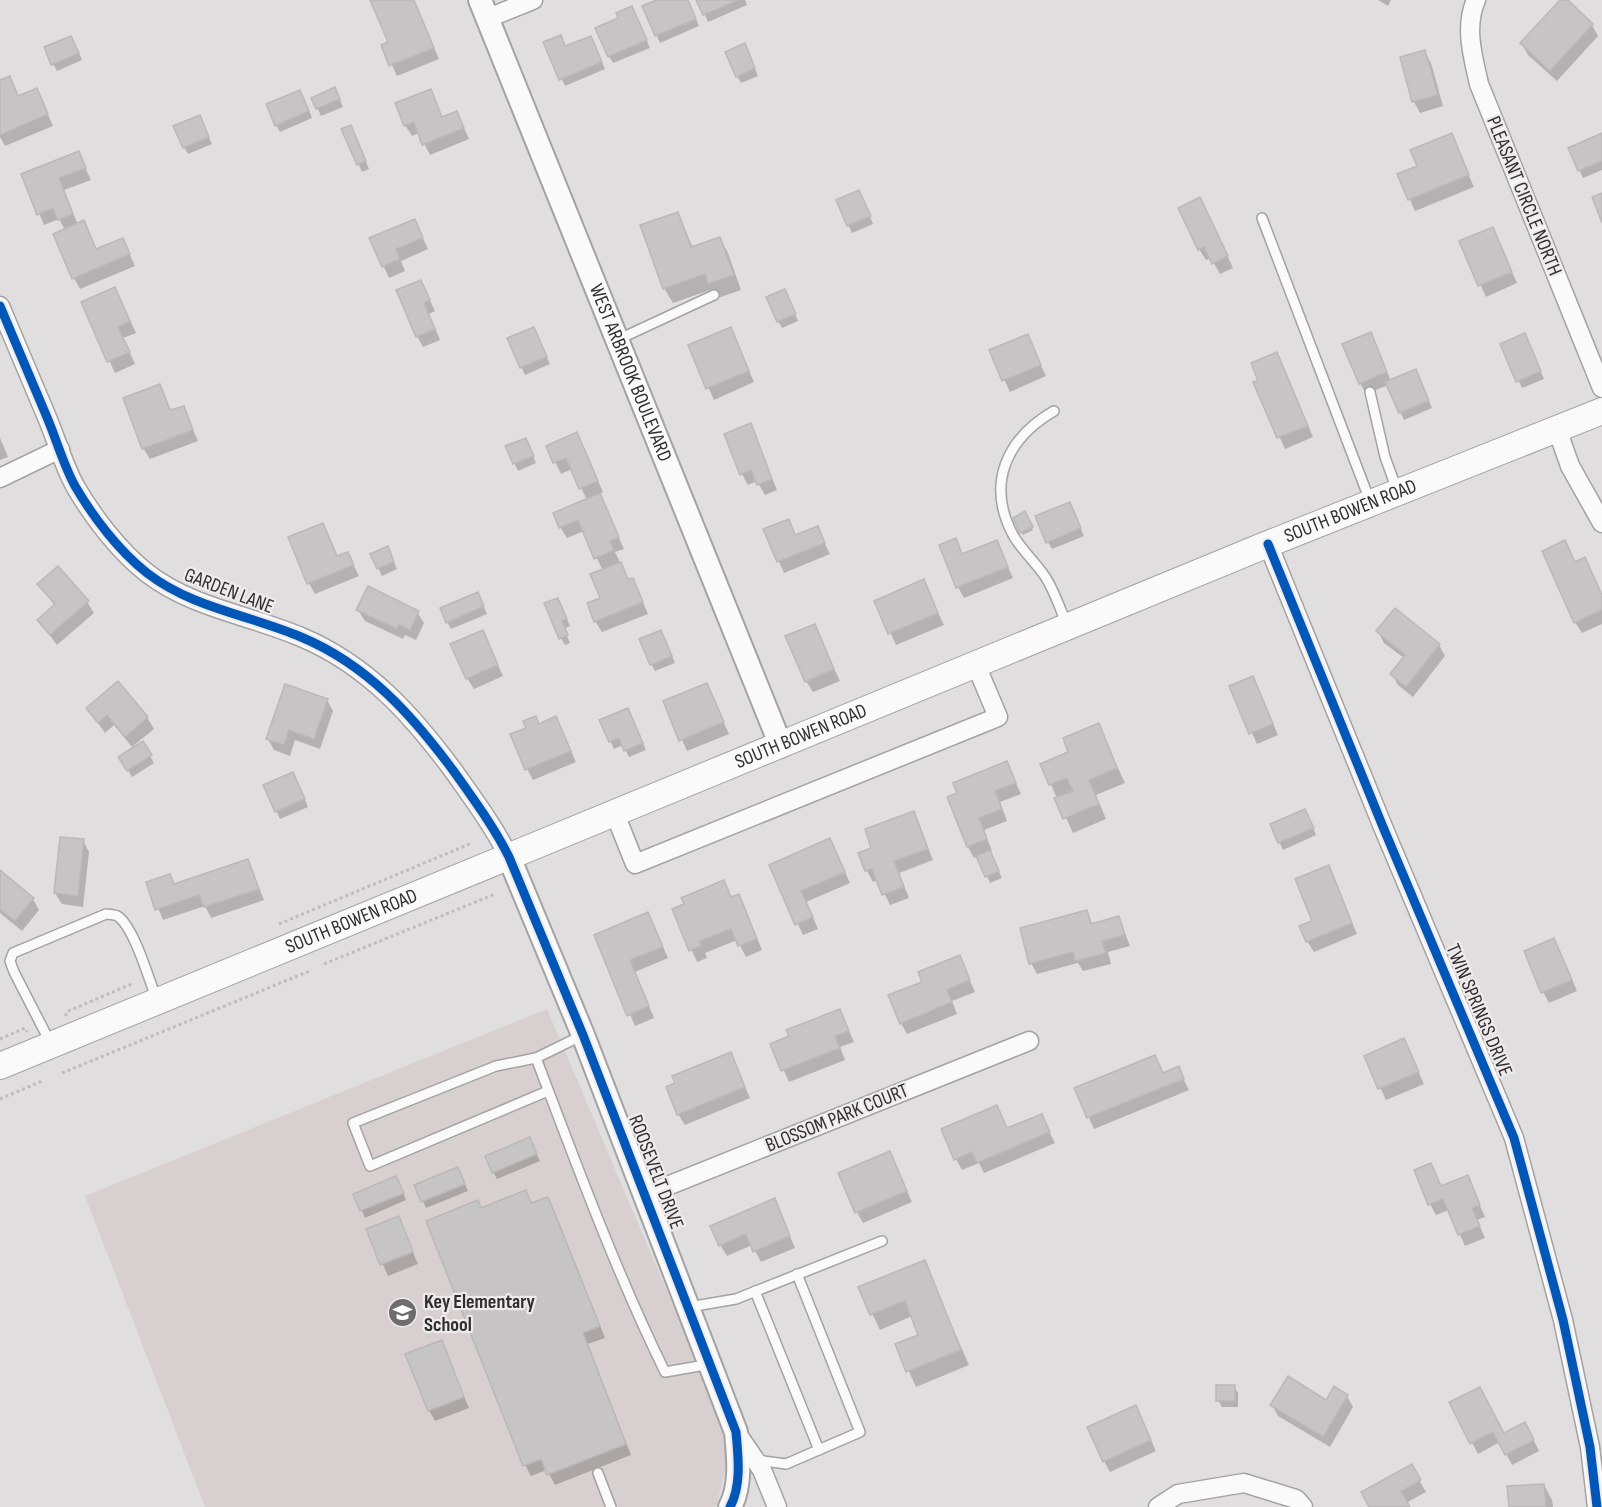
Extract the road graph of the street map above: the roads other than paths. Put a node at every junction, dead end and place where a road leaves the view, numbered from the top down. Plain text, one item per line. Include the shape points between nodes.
1 (534, 0) edge
2 (1476, 0) edge
3 (484, 9) edge
4 (1262, 218) dead end
5 (714, 295) dead end
6 (0, 306) edge
7 (617, 340) junction
8 (1602, 388) edge
9 (1370, 392) dead end
10 (1054, 411) dead end
11 (1602, 411) edge
12 (1557, 429) junction
13 (60, 449) junction
14 (0, 478) edge
15 (1398, 492) junction
16 (1371, 503) junction
17 (1602, 523) edge
18 (1268, 544) junction
19 (1068, 627) junction
20 (976, 665) junction
21 (781, 746) junction
22 (615, 814) junction
23 (509, 857) junction
24 (158, 1002) junction
25 (583, 1035) junction
26 (41, 1038) junction
27 (1029, 1041) dead end
28 (536, 1058) junction
29 (0, 1066) edge
30 (548, 1091) junction
31 (645, 1195) junction
32 (882, 1240) dead end
33 (797, 1274) junction
34 (755, 1291) junction
35 (689, 1307) junction
36 (711, 1364) junction
37 (736, 1432) junction
38 (819, 1450) junction
39 (753, 1460) junction
40 (598, 1473) dead end
41 (737, 1505) edge
42 (611, 1507) edge
43 (777, 1507) edge
44 (1158, 1507) edge
45 (1303, 1507) edge
46 (1597, 1507) edge

1 - 3 street
2 - 8 street, PLEASANT CIRCLE NORTH via 1470,18 1471,48 1479,84
3 - 7 street, WEST ARBROOK BOULEVARD
4 - 16 lane
5 - 7 lane
6 - 13 street, GARDEN LANE
7 - 21 street, WEST ARBROOK BOULEVARD
9 - 15 lane via 1385,457
10 - 19 lane via 1039,420 1004,461 1000,490 1003,512 1013,536 1044,575
11 - 12 main road, SOUTH BOWEN ROAD
12 - 15 main road, SOUTH BOWEN ROAD
12 - 17 street via 1570,466
13 - 14 street
13 - 23 street, GARDEN LANE via 95,516 147,573 176,591 328,649 392,696 465,788
15 - 16 main road, SOUTH BOWEN ROAD
16 - 18 main road, SOUTH BOWEN ROAD
18 - 19 main road, SOUTH BOWEN ROAD
18 - 46 street, TWIN SPRINGS DRIVE via 1514,1138 1563,1320 1590,1447
19 - 20 main road, SOUTH BOWEN ROAD
20 - 21 main road, SOUTH BOWEN ROAD
20 - 22 street via 998,717 635,864
21 - 22 main road, SOUTH BOWEN ROAD
22 - 23 main road, SOUTH BOWEN ROAD
23 - 24 main road, SOUTH BOWEN ROAD
23 - 25 street, ROOSEVELT DRIVE
24 - 26 main road, SOUTH BOWEN ROAD
24 - 26 lane via 122,919 106,914 14,953 10,961
25 - 28 lane
25 - 31 street, ROOSEVELT DRIVE
26 - 29 main road, SOUTH BOWEN ROAD
27 - 31 street, BLOSSOM PARK COURT
28 - 30 lane
28 - 30 lane via 496,1066 353,1123 370,1166
30 - 36 lane via 640,1322 665,1372
31 - 35 street, ROOSEVELT DRIVE
32 - 33 lane
33 - 34 lane
33 - 38 lane via 860,1432
34 - 35 lane via 736,1299
34 - 38 lane
35 - 36 street, ROOSEVELT DRIVE
36 - 37 street, ROOSEVELT DRIVE
37 - 39 street
37 - 41 street, ROOSEVELT DRIVE
38 - 39 lane via 786,1464
39 - 43 street via 762,1470
40 - 42 lane
44 - 45 street via 1178,1494 1244,1483 1296,1499

